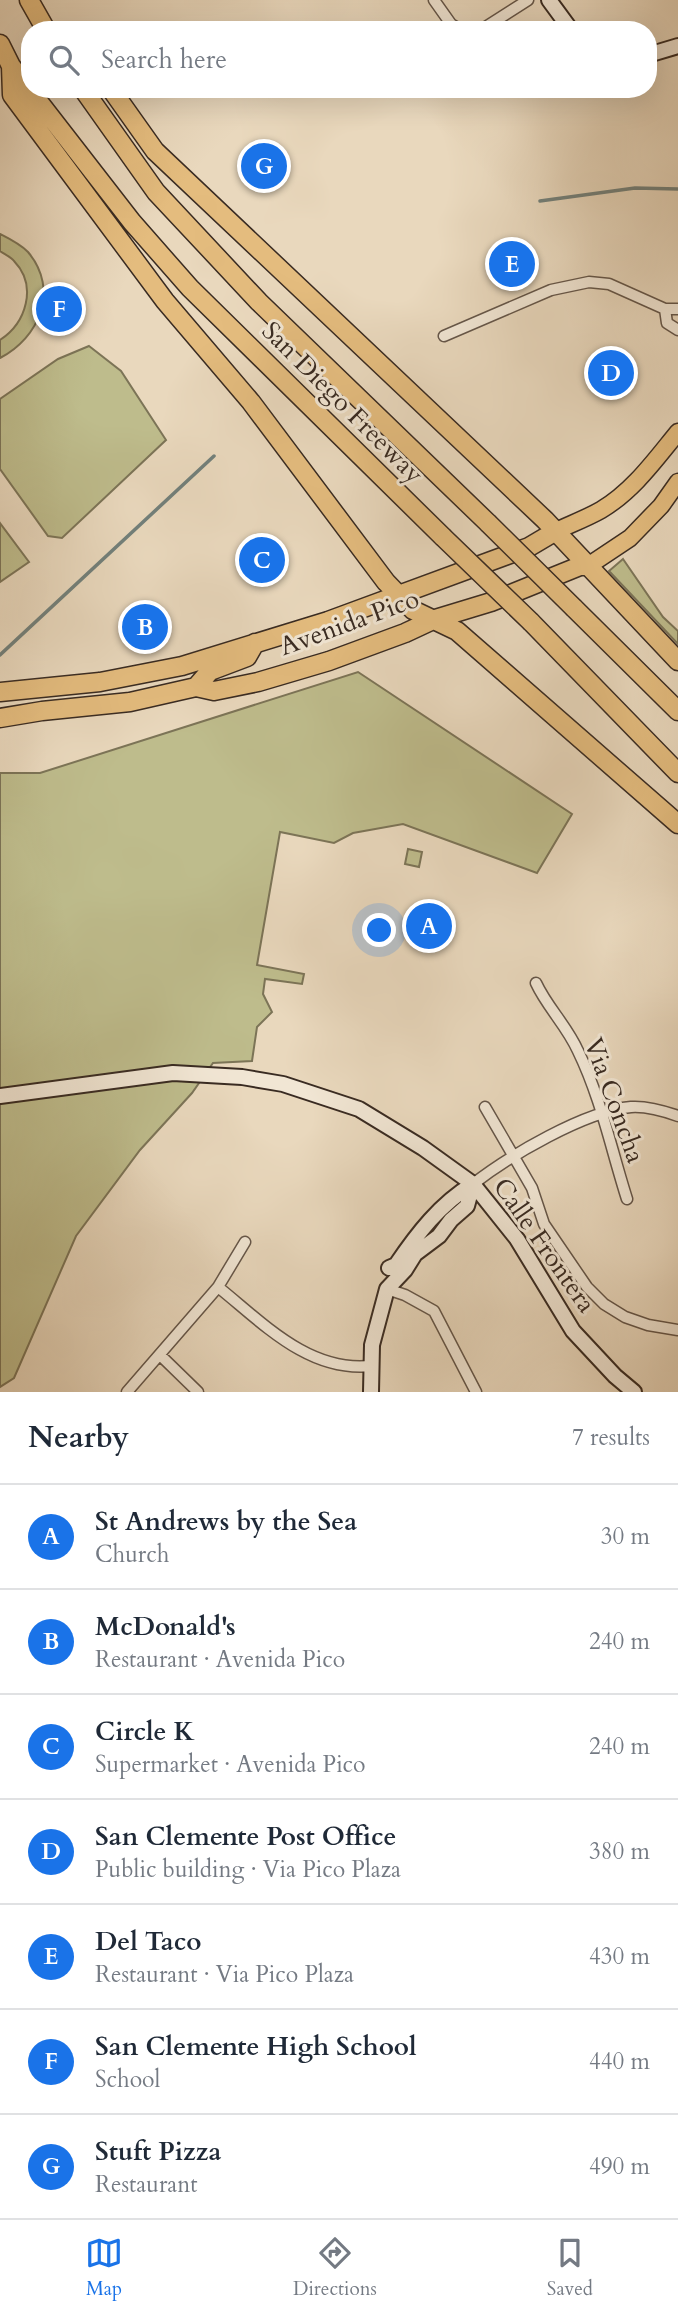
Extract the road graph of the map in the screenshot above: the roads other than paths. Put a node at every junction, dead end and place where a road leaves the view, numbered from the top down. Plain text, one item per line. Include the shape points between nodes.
1 (29, 0) edge
2 (434, 0) edge
3 (528, 0) edge
4 (549, 0) edge
5 (40, 21) edge
6 (449, 21) edge
7 (495, 21) edge
8 (564, 21) edge
9 (0, 44) edge
10 (678, 47) edge
11 (657, 53) edge
12 (11, 66) junction
13 (21, 79) edge
14 (36, 98) edge
15 (89, 98) edge
16 (117, 98) edge
17 (665, 309) junction
18 (678, 309) edge
19 (678, 330) edge
20 (444, 336) dead end
21 (678, 432) edge
22 (678, 482) edge
23 (556, 531) junction
24 (588, 566) junction
25 (398, 595) junction
26 (435, 619) junction
27 (255, 643) junction
28 (678, 661) edge
29 (182, 666) junction
30 (196, 687) junction
31 (0, 692) edge
32 (130, 702) junction
33 (678, 711) edge
34 (0, 718) edge
35 (678, 773) edge
36 (678, 824) edge
37 (536, 983) dead end
38 (0, 1096) edge
39 (485, 1107) dead end
40 (603, 1114) junction
41 (678, 1116) edge
42 (512, 1156) junction
43 (473, 1184) junction
44 (627, 1199) dead end
45 (438, 1213) junction
46 (447, 1227) junction
47 (419, 1238) junction
48 (246, 1242) dead end
49 (218, 1287) junction
50 (387, 1289) junction
51 (678, 1330) edge
52 (160, 1355) junction
53 (370, 1366) junction
54 (127, 1392) edge
55 (198, 1392) edge
56 (370, 1392) edge
57 (476, 1392) edge
58 (634, 1392) edge

1 - 5 highway
2 - 6 street
3 - 7 street
4 - 8 street
9 - 12 highway, San Diego Freeway
10 - 11 street
12 - 13 highway, San Diego Freeway, bridge
12 - 25 highway via 12,95 165,300 251,402
14 - 35 highway, San Diego Freeway, bridge via 190,288
15 - 33 highway, San Diego Freeway, bridge via 156,192 249,292
16 - 23 highway via 173,169
17 - 18 street
17 - 19 street via 667,323
17 - 20 street via 609,284 589,282 551,290
21 - 23 main road via 626,491
22 - 24 main road, Avenida Pico via 630,538
23 - 24 highway
23 - 25 highway, Avenida Pico via 529,547
24 - 26 highway, Avenida Pico
24 - 28 highway
25 - 26 highway via 413,610
25 - 27 highway, Avenida Pico
26 - 30 highway, Avenida Pico via 329,661 268,679 214,691
26 - 36 highway via 457,631
27 - 29 highway, Avenida Pico
27 - 30 highway via 247,657 210,671
29 - 31 highway, Avenida Pico via 132,678
29 - 32 highway via 177,678 147,685
30 - 32 highway, Avenida Pico
32 - 34 highway, Avenida Pico
37 - 40 street, Via Concha via 577,1048
38 - 43 street, Calle Frontera via 173,1073 283,1084 359,1109
39 - 42 street
40 - 41 street via 632,1107
40 - 42 street
40 - 44 street, Via Concha
42 - 43 street
42 - 51 street via 532,1188 548,1231 594,1295 634,1321
43 - 45 street
43 - 46 street via 467,1206
43 - 58 street, Calle Frontera via 517,1239 573,1331
45 - 46 street
45 - 47 street via 422,1227
46 - 47 street
47 - 50 street via 405,1270
47 - 50 street via 389,1268
48 - 49 street
49 - 52 street
49 - 53 street via 312,1358
50 - 53 street via 375,1327
50 - 57 street via 434,1311
52 - 54 street
52 - 55 street
53 - 56 street

